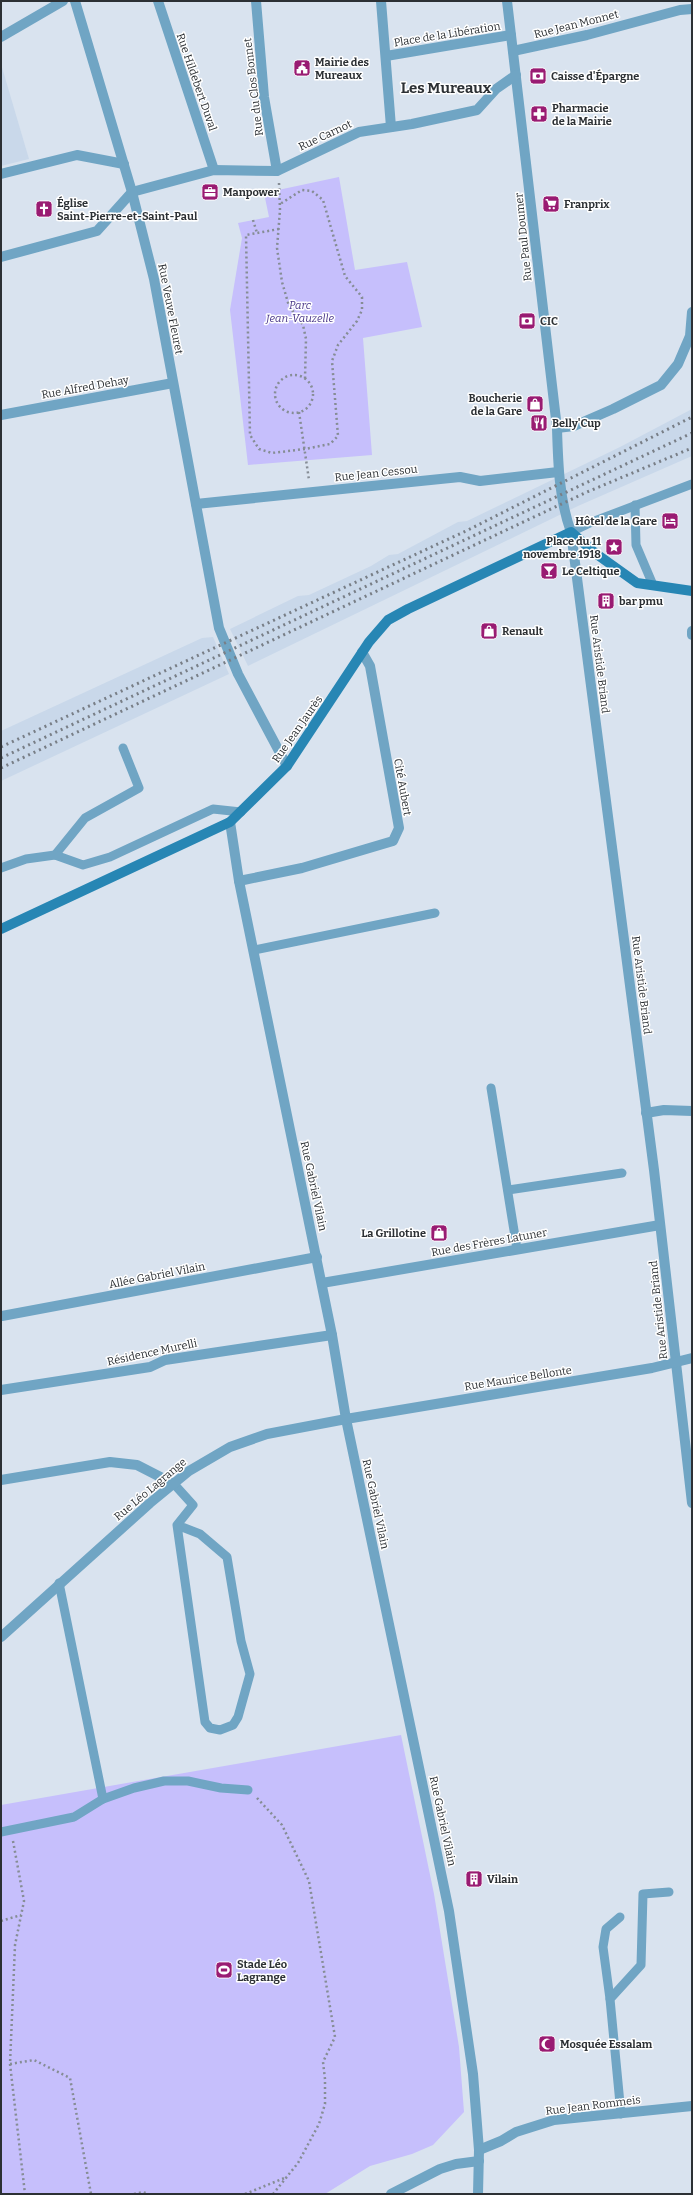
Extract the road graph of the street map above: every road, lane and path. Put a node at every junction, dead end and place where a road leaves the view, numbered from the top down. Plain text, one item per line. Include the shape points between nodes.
1 (63, 1) edge
2 (75, 1) edge
3 (158, 1) edge
4 (256, 1) edge
5 (380, 1) edge
6 (507, 1) edge
7 (692, 9) edge
8 (511, 35) junction
9 (1, 38) edge
10 (513, 51) junction
11 (386, 56) junction
12 (516, 75) junction
13 (391, 127) junction
14 (124, 164) junction
15 (214, 170) junction
16 (277, 171) junction
17 (1, 174) edge
18 (280, 190) dead end
19 (132, 192) junction
20 (280, 204) junction
21 (253, 220) dead end
22 (279, 229) junction
23 (257, 234) junction
24 (1, 257) edge
25 (692, 312) edge
26 (305, 379) junction
27 (173, 383) junction
28 (299, 412) junction
29 (1, 415) edge
30 (557, 428) junction
31 (305, 449) junction
32 (558, 472) junction
33 (692, 484) edge
34 (310, 492) junction
35 (196, 504) junction
36 (635, 505) junction
37 (571, 532) junction
38 (653, 585) junction
39 (692, 591) edge
40 (692, 631) edge
41 (692, 635) edge
42 (362, 652) junction
43 (123, 748) dead end
44 (287, 766) junction
45 (241, 812) junction
46 (230, 822) junction
47 (55, 855) junction
48 (1, 868) edge
49 (239, 880) junction
50 (435, 913) dead end
51 (1, 929) edge
52 (254, 950) junction
53 (491, 1088) dead end
54 (692, 1111) edge
55 (646, 1113) junction
56 (622, 1173) dead end
57 (508, 1190) junction
58 (660, 1225) junction
59 (517, 1249) junction
60 (317, 1257) junction
61 (322, 1283) junction
62 (2, 1316) dead end
63 (332, 1335) junction
64 (692, 1358) edge
65 (676, 1362) junction
66 (1, 1390) edge
67 (346, 1419) junction
68 (1, 1480) edge
69 (174, 1484) junction
70 (692, 1503) edge
71 (177, 1525) junction
72 (59, 1583) junction
73 (1, 1637) edge
74 (248, 1790) joint
75 (103, 1799) junction
76 (11, 1831) junction
77 (1, 1832) edge
78 (669, 1892) dead end
79 (21, 1915) junction
80 (620, 1917) dead end
81 (1, 1921) edge
82 (610, 1999) junction
83 (10, 2064) junction
84 (692, 2106) edge
85 (621, 2114) junction
86 (479, 2150) junction
87 (479, 2161) junction
88 (288, 2176) junction
89 (25, 2194) edge
90 (91, 2194) edge
91 (134, 2194) edge
92 (148, 2194) edge
93 (245, 2194) edge
94 (273, 2194) edge
95 (391, 2194) edge
96 (478, 2194) edge

1 - 9 street
2 - 14 street, Rue Veuve Fleuret
3 - 15 street, Rue Hildebert Duval
4 - 16 street, Rue du Clos Bonnet via 264,97
5 - 11 street
6 - 8 street, Rue Paul Doumer
7 - 10 street, Rue Jean Monnet
8 - 10 street, Rue Paul Doumer
8 - 11 street, Place de la Libération
10 - 12 street, Rue Paul Doumer
11 - 13 street
12 - 13 street, Rue Carnot via 496,89 477,110
12 - 30 street, Rue Paul Doumer
13 - 16 street, Rue Carnot via 359,132
14 - 17 street via 77,155
14 - 19 street, Rue Veuve Fleuret
15 - 16 street, Rue Carnot
15 - 19 street, Rue Carnot
18 - 20 path
19 - 24 street via 97,231
19 - 27 street, Rue Veuve Fleuret via 154,279
20 - 22 path
20 - 31 path via 302,190 312,191 323,200 345,276 362,297 362,310 357,321 338,345 332,361 338,436 330,444
21 - 23 path
22 - 23 path
22 - 26 path via 277,248 282,282 289,306 303,325 306,339
23 - 31 path via 246,235 250,435 259,449 272,453
25 - 30 street via 690,336 678,364 661,384 580,423
26 - 28 path via 311,385 313,393 309,404
26 - 28 path via 295,375 284,377 277,385 275,396 279,406 288,412
27 - 29 street, Rue Alfred Dehay
27 - 35 street, Rue Veuve Fleuret
28 - 31 path
30 - 32 street, Rue Paul Doumer
31 - 34 path
32 - 34 street, Rue Jean Cessou via 480,481 460,477
32 - 37 street, Rue Aristide Briand
33 - 36 lane
34 - 35 street, Rue Jean Cessou
35 - 44 street, Rue Veuve Fleuret via 219,628 238,674
36 - 37 lane
36 - 38 lane via 636,545
37 - 38 main road via 595,554 637,583
37 - 42 main road, Rue Jean Jaurès via 396,615 382,626
37 - 55 street, Rue Aristide Briand
38 - 39 main road
40 - 41 street
42 - 44 main road, Rue Jean Jaurès
42 - 49 street, Cité Aubert via 370,666 399,828 393,841 302,868
43 - 47 lane via 139,788 85,818
44 - 45 main road, Rue Jean Jaurès
45 - 46 main road, Rue Jean Jaurès
45 - 47 lane via 213,809 110,857 83,865
46 - 49 street, Rue Gabriel Vilain
46 - 51 main road, Rue Jean Jaurès
47 - 48 lane via 26,859
49 - 52 street, Rue Gabriel Vilain
50 - 52 lane
52 - 60 street, Rue Gabriel Vilain
53 - 57 lane
54 - 55 street via 664,1110
55 - 58 street, Rue Aristide Briand
56 - 57 lane
57 - 59 lane
58 - 59 street, Rue des Frères Latuner
58 - 65 street, Rue Aristide Briand
59 - 61 street, Rue des Frères Latuner
60 - 61 street, Rue Gabriel Vilain
60 - 62 street, Allée Gabriel Vilain
61 - 63 street, Rue Gabriel Vilain
63 - 66 street, Résidence Murelli via 165,1360 150,1367
63 - 67 street, Rue Gabriel Vilain
64 - 65 street, Rue Maurice Bellonte
65 - 67 street, Rue Maurice Bellonte
65 - 70 street, Rue Aristide Briand
67 - 69 street, Rue Léo Lagrange via 267,1434 230,1447 199,1465
67 - 86 street, Rue Gabriel Vilain via 449,1911 473,2074
68 - 69 street via 110,1462 137,1466
69 - 71 lane via 192,1505
69 - 72 street, Rue Léo Lagrange
71 - 71 lane via 200,1534 227,1557 241,1642 250,1674 238,1717 233,1725 220,1730 210,1728 205,1722
72 - 73 street, Rue Léo Lagrange
72 - 75 lane
74 - 75 lane via 221,1788 188,1781 164,1781
74 - 88 path via 282,1825 309,1881 335,2037 323,2062 325,2104 319,2124
75 - 76 lane via 74,1818
76 - 77 lane
76 - 79 path via 24,1901
78 - 82 lane via 643,1894 641,1965
79 - 81 path
79 - 83 path via 15,1945
80 - 82 lane via 606,1929 603,1947
82 - 85 lane
83 - 89 path
83 - 90 path via 34,2060 70,2078
84 - 85 street, Rue Jean Rommeis
85 - 86 street, Rue Jean Rommeis via 554,2120 516,2132
86 - 87 street, Rue Gabriel Vilain
87 - 95 street via 440,2169
87 - 96 street, Rue Gabriel Vilain
88 - 93 path
88 - 94 path
91 - 92 path

